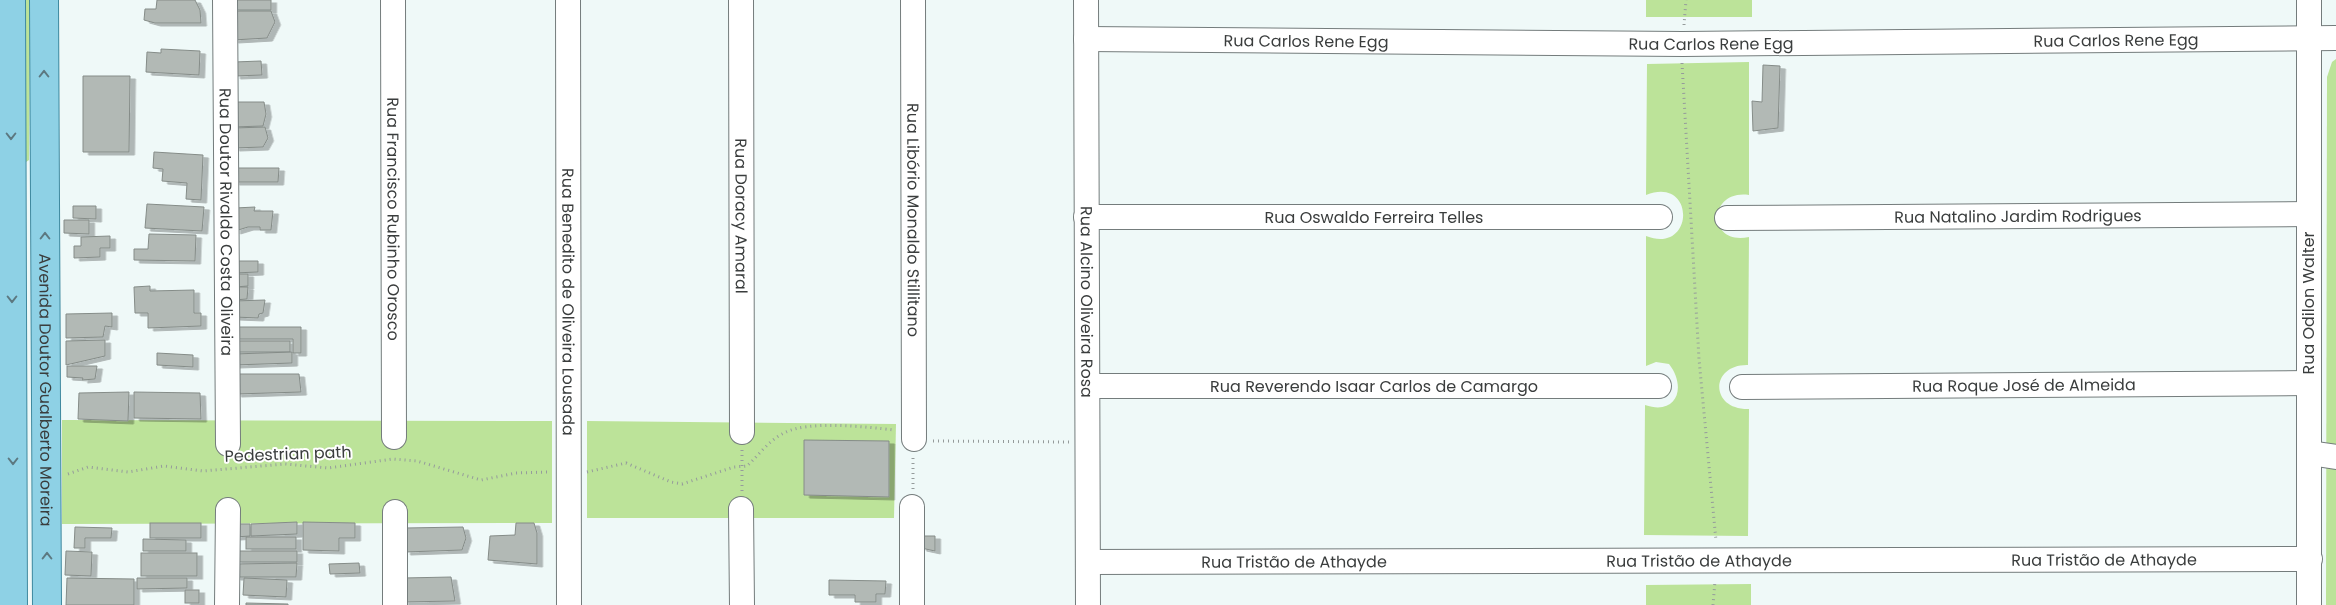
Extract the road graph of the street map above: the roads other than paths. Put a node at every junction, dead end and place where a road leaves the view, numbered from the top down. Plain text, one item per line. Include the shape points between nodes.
1 (11, 0) edge
2 (44, 0) edge
3 (225, 0) edge
4 (393, 0) edge
5 (568, 0) edge
6 (741, 0) edge
7 (913, 0) edge
8 (1086, 0) edge
9 (2309, 0) edge
10 (2309, 38) junction
11 (2336, 38) edge
12 (1086, 39) junction
13 (6, 175) edge
14 (45, 176) junction
15 (2309, 214) junction
16 (1086, 217) junction
17 (1660, 217) dead end
18 (1727, 218) dead end
19 (2308, 383) junction
20 (1088, 386) junction
21 (1659, 386) dead end
22 (1742, 387) dead end
23 (742, 432) road end
24 (394, 437) dead end
25 (919, 440) road end
26 (228, 444) dead end
27 (2310, 453) junction
28 (2336, 457) edge
29 (912, 507) road end
30 (741, 509) road end
31 (228, 510) dead end
32 (395, 512) dead end
33 (2310, 560) junction
34 (1088, 562) junction
35 (13, 605) edge
36 (48, 605) edge
37 (227, 605) edge
38 (395, 605) edge
39 (568, 605) edge
40 (742, 605) edge
41 (912, 605) edge
42 (1088, 605) edge
43 (2309, 605) edge

1 -> 13 main road, Avenida Doutor Gualberto Moreira
14 -> 2 main road, Avenida Doutor Gualberto Moreira
3 - 26 street, Rua Doutor Rivaldo Costa Oliveira
4 - 24 street, Rua Francisco Rubinho Orosco
5 - 39 street, Rua Benedito de Oliveira Lousada
6 - 23 street, Rua Doracy Amaral
7 - 25 street, Rua Libório Monaldo Stillitano
8 - 12 street, Rua Alcino Oliveira Rosa
9 - 10 street, Rua Odilon Walter
10 - 11 street, Rua Carlos Rene Egg
10 - 12 street, Rua Carlos Rene Egg via 1683,44
10 - 15 street, Rua Odilon Walter
12 - 16 street, Rua Alcino Oliveira Rosa
13 - 14 main road
13 -> 35 main road, Avenida Doutor Gualberto Moreira
36 -> 14 main road, Avenida Doutor Gualberto Moreira
15 - 18 street, Rua Natalino Jardim Rodrigues
15 - 19 street, Rua Odilon Walter
16 - 17 street, Rua Oswaldo Ferreira Telles
16 - 20 street, Rua Alcino Oliveira Rosa
19 - 22 street, Rua Roque José de Almeida
19 - 27 street, Rua Odilon Walter
20 - 21 street, Rua Reverendo Isaar Carlos de Camargo
20 - 34 street, Rua Alcino Oliveira Rosa
27 - 28 street
27 - 33 street, Rua Odilon Walter
29 - 41 street
30 - 40 street
31 - 37 street
32 - 38 street
33 - 34 street, Rua Tristão de Athayde
33 - 43 street, Rua Odilon Walter
34 - 42 street, Rua Alcino Oliveira Rosa

